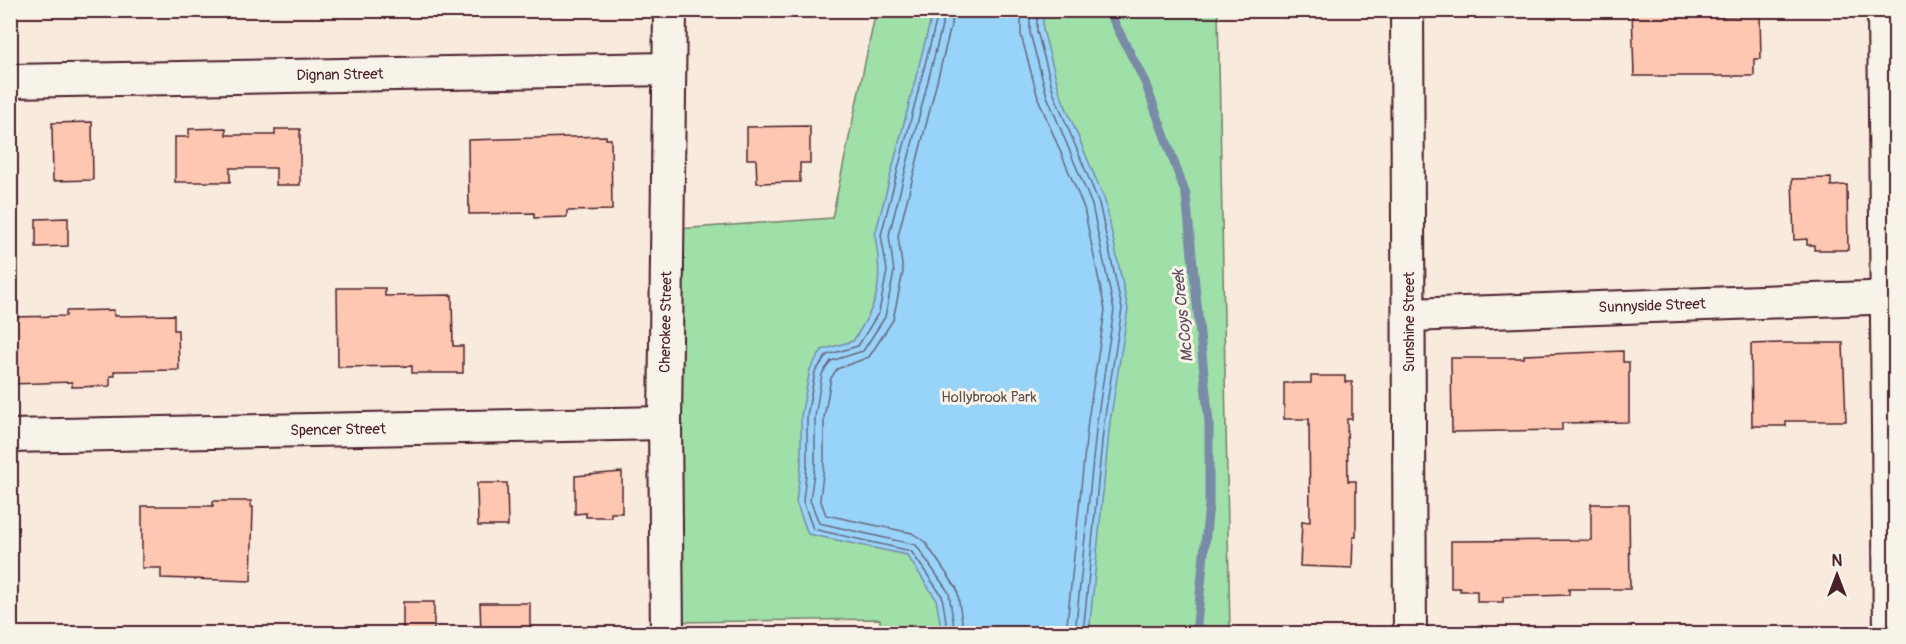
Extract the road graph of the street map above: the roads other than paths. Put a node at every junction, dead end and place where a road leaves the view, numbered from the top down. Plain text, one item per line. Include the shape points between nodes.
1 (670, 10) edge
2 (1407, 10) edge
3 (1884, 10) edge
4 (669, 69) junction
5 (10, 81) edge
6 (1890, 297) edge
7 (1409, 315) junction
8 (665, 423) junction
9 (10, 436) edge
10 (667, 633) edge
11 (1410, 633) edge
12 (1890, 633) edge

1 - 4 street, Cherokee Street
2 - 7 street, Sunshine Street
3 - 6 street
4 - 5 street, Dignan Street
4 - 8 street, Cherokee Street
6 - 7 street, Sunnyside Street
6 - 12 street
7 - 11 street, Sunshine Street
8 - 9 street, Spencer Street
8 - 10 street, Cherokee Street

